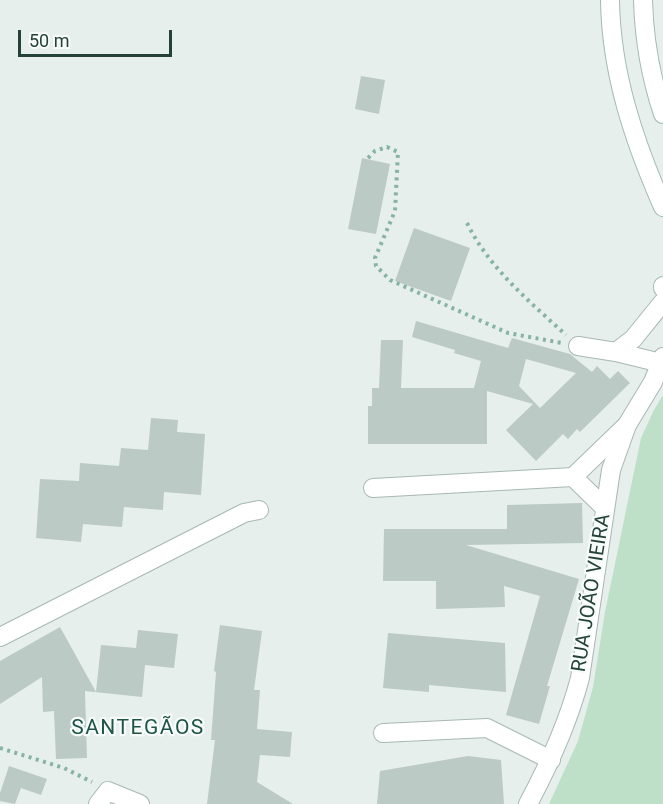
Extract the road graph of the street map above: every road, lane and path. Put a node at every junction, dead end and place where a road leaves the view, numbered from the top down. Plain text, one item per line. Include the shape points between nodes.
1 (610, 0) edge
2 (643, 0) edge
3 (663, 114) edge
4 (368, 158) dead end
5 (663, 207) edge
6 (467, 223) dead end
7 (663, 302) edge
8 (578, 346) junction
9 (616, 352) junction
10 (660, 369) edge
11 (627, 425) junction
12 (573, 477) junction
13 (373, 488) dead end
14 (605, 508) junction
15 (259, 510) dead end
16 (0, 637) edge
17 (383, 732) dead end
18 (0, 748) edge
19 (551, 760) junction
20 (103, 797) edge
21 (140, 804) edge
22 (528, 804) edge

1 - 5 street via 617,72 625,104
2 - 3 street via 644,26
4 - 8 path via 387,147 398,152 395,211 375,258 376,266 390,280 508,333
6 - 8 path via 502,274
7 - 9 street via 633,339
8 - 9 street
9 - 10 street
10 - 11 street, RUA JOÃO VIEIRA
11 - 12 street
11 - 14 street, RUA JOÃO VIEIRA via 610,470
12 - 13 street
12 - 14 street
14 - 19 street, RUA JOÃO VIEIRA via 580,678
15 - 16 street via 244,513
17 - 19 street via 487,729
18 - 20 path via 64,768
19 - 22 street, RUA JOÃO VIEIRA
20 - 21 street

